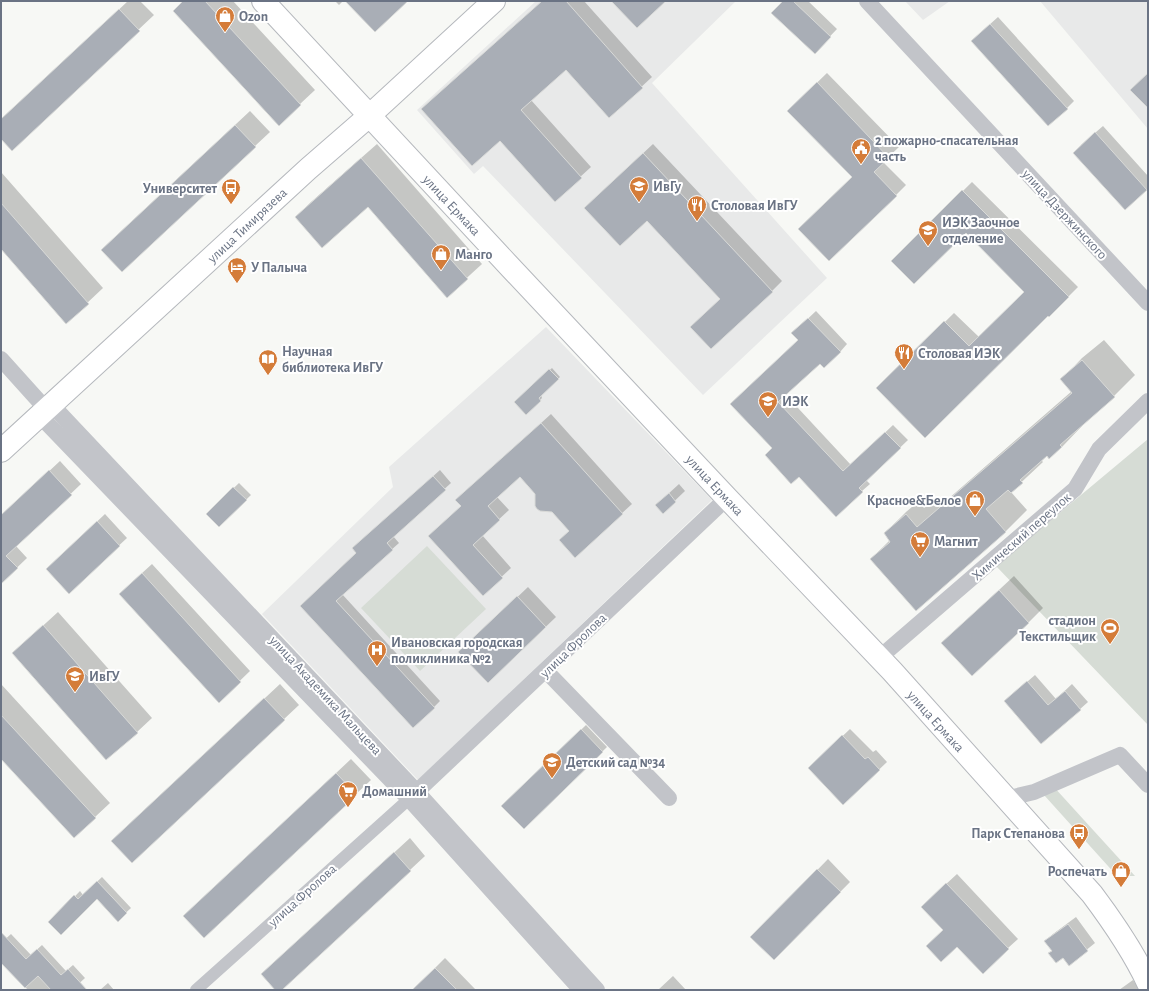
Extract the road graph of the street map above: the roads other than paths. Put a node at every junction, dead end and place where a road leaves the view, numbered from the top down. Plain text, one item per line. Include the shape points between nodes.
1 (263, 1) edge
2 (494, 1) edge
3 (867, 1) edge
4 (369, 116) junction
5 (1148, 303) edge
6 (1, 359) edge
7 (1148, 401) edge
8 (45, 410) junction
9 (1, 451) edge
10 (727, 498) junction
11 (879, 658) junction
12 (546, 671) junction
13 (1148, 785) edge
14 (413, 795) junction
15 (669, 798) dead end
16 (1005, 799) junction
17 (1148, 983) edge
18 (196, 990) edge
19 (581, 990) edge
20 (598, 990) edge

1 - 4 main road, улица Ермака
2 - 4 main road, улица Тимирязева
3 - 5 street, улица Дзержинского
4 - 8 main road, улица Тимирязева via 297,178
4 - 10 main road, улица Ермака
6 - 8 street
7 - 11 street, Химический переулок via 1098,449 1075,489
8 - 9 main road, улица Тимирязева
8 - 14 street, улица Академика Мальцева
10 - 11 main road, улица Ермака
10 - 12 street, улица Фролова
11 - 16 main road, улица Ермака
12 - 14 street, улица Фролова
12 - 15 street
13 - 16 street via 1120,755 1034,792
14 - 18 street, улица Фролова
14 - 19 street
14 - 20 street, улица Академика Мальцева
16 - 17 main road, улица Ермака via 1092,894 1132,952

